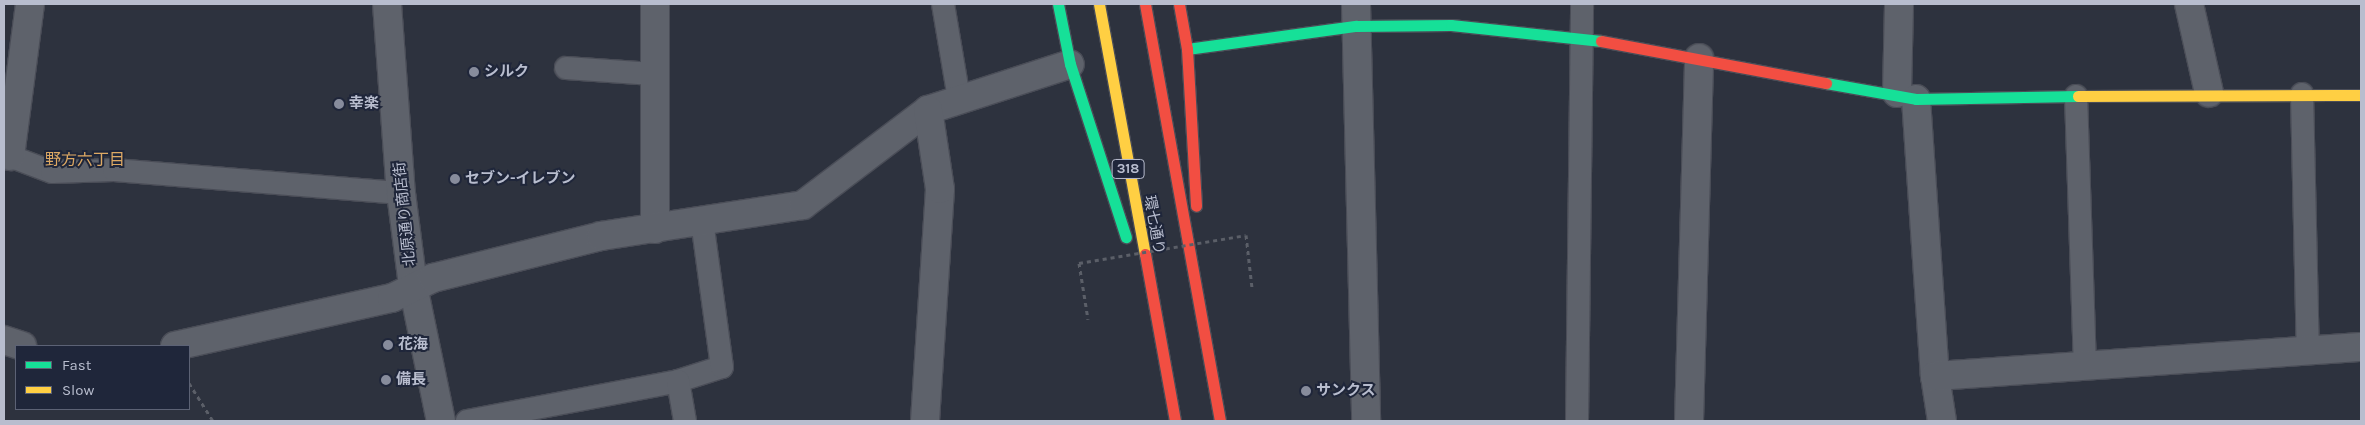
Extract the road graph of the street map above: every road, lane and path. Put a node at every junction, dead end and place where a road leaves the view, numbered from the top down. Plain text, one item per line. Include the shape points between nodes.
1 (30, 4) edge
2 (655, 4) edge
3 (943, 4) edge
4 (1058, 4) edge
5 (1099, 4) edge
6 (1145, 4) edge
7 (1179, 4) edge
8 (1582, 4) edge
9 (1899, 4) edge
10 (2189, 4) edge
11 (381, 5) edge
12 (1356, 15) edge
13 (1578, 37) junction
14 (1187, 49) junction
15 (1699, 58) junction
16 (1070, 64) junction
17 (566, 68) dead end
18 (654, 74) junction
19 (2209, 93) junction
20 (2302, 94) junction
21 (2361, 95) edge
22 (1907, 96) junction
23 (2076, 96) junction
24 (959, 99) junction
25 (928, 110) junction
26 (7, 155) edge
27 (401, 193) junction
28 (702, 221) junction
29 (655, 229) junction
30 (413, 286) junction
31 (1252, 288) dead end
32 (1088, 319) dead end
33 (1203, 324) junction
34 (1158, 334) junction
35 (4, 340) edge
36 (19, 345) edge
37 (180, 345) edge
38 (2361, 347) edge
39 (2308, 350) junction
40 (2085, 366) junction
41 (1935, 376) junction
42 (678, 381) junction
43 (190, 385) edge
44 (213, 421) edge
45 (441, 421) edge
46 (467, 421) edge
47 (685, 421) edge
48 (925, 421) edge
49 (1175, 421) edge
50 (1220, 421) edge
51 (1366, 421) edge
52 (1577, 421) edge
53 (1689, 421) edge
54 (1942, 421) edge

1 - 26 street
2 - 18 street
3 - 24 lane
4 - 16 main road
5 - 34 main road, 環七通り / 318
6 - 33 main road, 環七通り
7 - 14 main road
8 - 13 lane
9 - 22 street
10 - 19 street
11 - 27 street, 北原通り商店街
12 - 13 main road
12 - 14 main road
12 - 51 street
13 - 15 main road
13 - 52 lane
14 - 33 main road
15 - 22 main road
15 - 53 street
16 - 24 street
16 - 34 main road
17 - 18 lane
18 - 29 street
19 - 20 main road
19 - 23 main road
20 - 21 main road
20 - 39 lane
22 - 23 main road
22 - 41 street
23 - 40 lane
24 - 25 street
25 - 28 street via 803,205
25 - 48 street via 940,190
26 - 27 lane via 52,172 114,170
27 - 30 street, 北原通り商店街
28 - 29 street
28 - 42 lane via 722,367
29 - 30 street via 601,236
30 - 37 street via 392,298
30 - 45 street, 北原通り商店街
31 - 32 path, bridge via 1246,235 1079,263
33 - 50 main road, 環七通り
34 - 49 main road, 環七通り / 318
35 - 36 street
38 - 39 street
39 - 40 street
40 - 41 street
41 - 54 street
42 - 46 lane
42 - 47 lane
43 - 44 path

